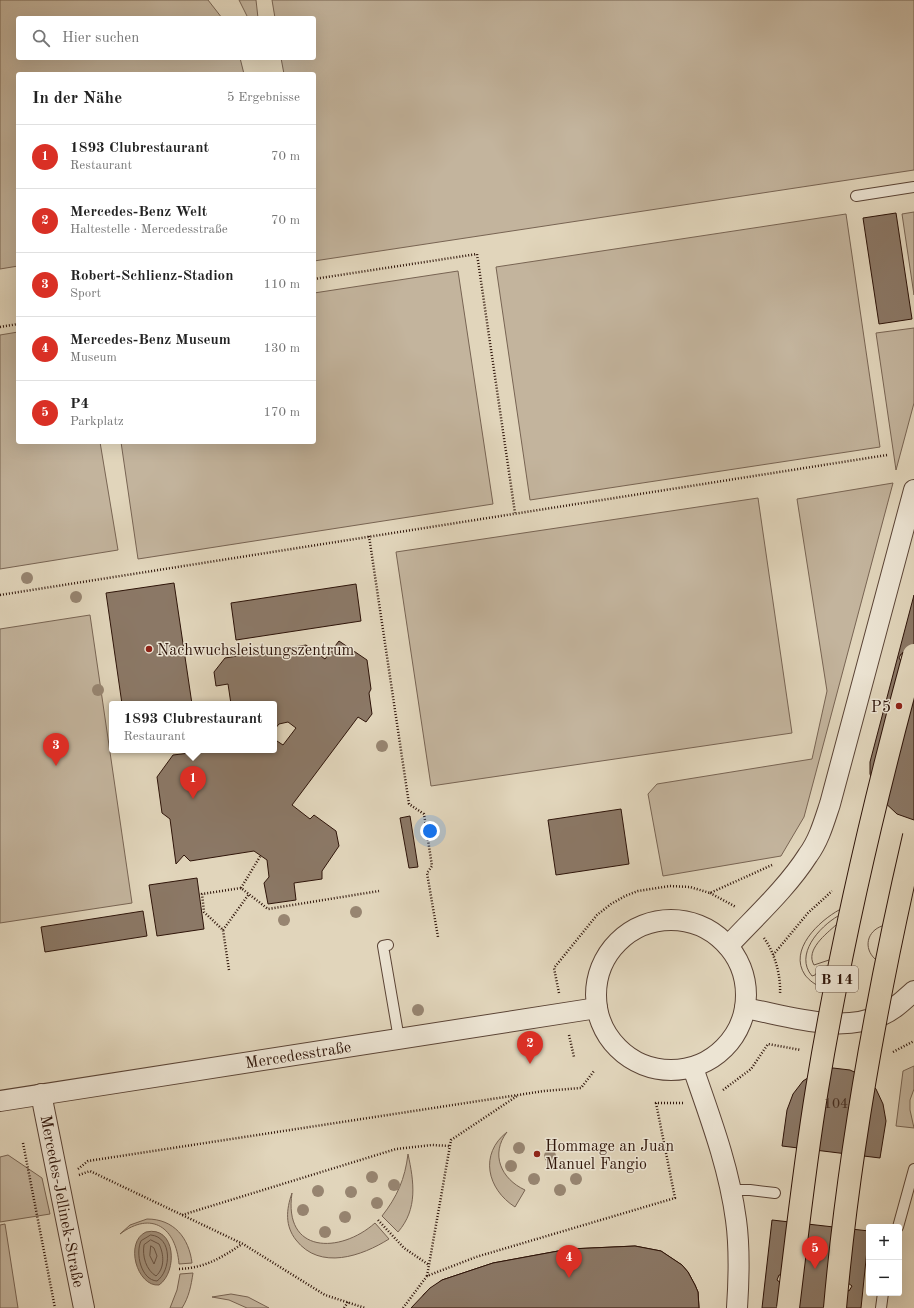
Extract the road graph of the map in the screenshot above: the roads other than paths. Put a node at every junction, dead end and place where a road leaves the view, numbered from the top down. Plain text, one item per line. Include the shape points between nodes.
1 (914, 187) edge
2 (856, 196) dead end
3 (914, 490) edge
4 (914, 655) edge
5 (914, 836) edge
6 (388, 945) dead end
7 (728, 946) junction
8 (914, 991) edge
9 (597, 1008) junction
10 (745, 1008) junction
11 (398, 1039) junction
12 (693, 1068) junction
13 (41, 1094) junction
14 (0, 1101) edge
15 (914, 1169) edge
16 (731, 1190) junction
17 (776, 1193) dead end
18 (899, 1224) edge
19 (882, 1296) edge
20 (84, 1308) edge
21 (737, 1308) edge
22 (788, 1308) edge
23 (835, 1308) edge
24 (880, 1308) edge

1 - 2 lane
3 - 7 street via 821,832 800,866
4 - 22 highway, B 14, bridge via 868,833 838,975 804,1173
5 - 23 highway, B 14, bridge via 880,994 867,1069 849,1183
6 - 11 lane via 382,946
7 - 9 street via 714,933 696,924 671,920 645,924 622,937 606,957 597,982
7 - 10 street via 744,975
8 - 10 street via 899,1005 882,1015 861,1022 842,1024
9 - 11 street, Mercedesstraße
9 - 12 street via 605,1032 631,1059 655,1069
10 - 12 street via 741,1024 733,1039 708,1061
11 - 13 street, Mercedesstraße
12 - 16 street via 716,1134
13 - 14 street, Mercedesstraße
13 - 20 street, Mercedes-Jellinek-Straße
15 - 18 lane
16 - 17 lane
16 - 21 street via 738,1245
19 - 24 lane

